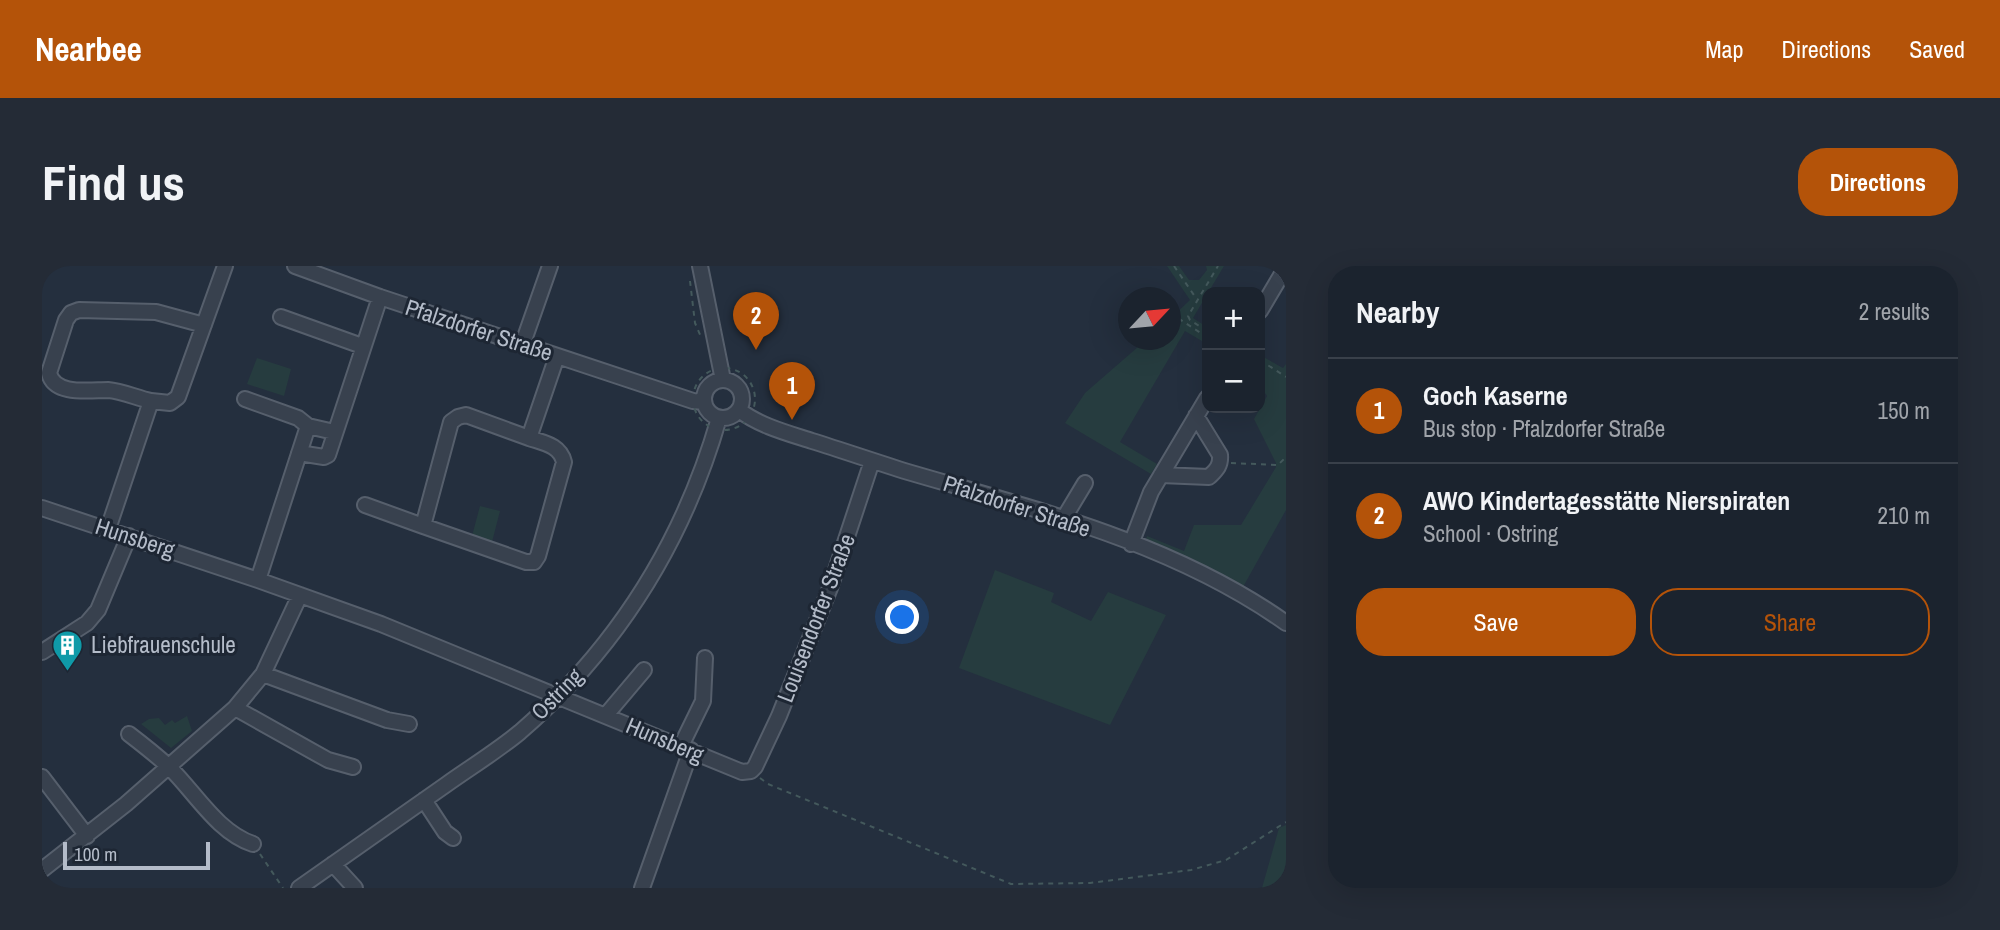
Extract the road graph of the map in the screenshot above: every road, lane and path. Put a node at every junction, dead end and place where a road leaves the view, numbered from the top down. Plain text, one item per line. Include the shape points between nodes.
1 (225, 266) edge
2 (295, 266) edge
3 (550, 266) edge
4 (700, 266) edge
5 (1174, 266) edge
6 (1218, 266) edge
7 (1286, 267) edge
8 (325, 271) edge
9 (690, 278) dead end
10 (1281, 285) edge
11 (380, 297) junction
12 (1197, 299) junction
13 (1265, 305) edge
14 (281, 317) dead end
15 (1181, 320) edge
16 (204, 325) junction
17 (1202, 328) edge
18 (1202, 334) edge
19 (701, 335) dead end
20 (523, 343) junction
21 (362, 346) junction
22 (557, 356) junction
23 (1265, 363) edge
24 (721, 374) junction
25 (1286, 377) edge
26 (245, 399) dead end
27 (151, 401) junction
28 (699, 401) junction
29 (1202, 406) edge
30 (744, 414) junction
31 (1196, 416) junction
32 (717, 424) junction
33 (308, 426) junction
34 (334, 432) junction
35 (529, 438) junction
36 (299, 453) junction
37 (1286, 457) edge
38 (872, 461) junction
39 (1220, 463) junction
40 (1161, 475) junction
41 (1085, 483) dead end
42 (365, 505) dead end
43 (42, 508) edge
44 (1064, 518) junction
45 (423, 526) junction
46 (108, 529) junction
47 (129, 536) junction
48 (1131, 544) junction
49 (258, 580) junction
50 (300, 596) junction
51 (1286, 623) edge
52 (42, 652) edge
53 (705, 658) dead end
54 (644, 670) dead end
55 (263, 674) junction
56 (559, 695) junction
57 (235, 708) junction
58 (606, 715) junction
59 (409, 724) dead end
60 (129, 734) dead end
61 (686, 748) junction
62 (168, 767) junction
63 (353, 767) dead end
64 (751, 771) junction
65 (42, 777) edge
66 (424, 800) junction
67 (1286, 822) edge
68 (87, 836) junction
69 (453, 838) dead end
70 (253, 844) joint
71 (333, 864) junction
72 (42, 870) edge
73 (1011, 884) junction
74 (283, 888) edge
75 (299, 888) edge
76 (355, 888) edge
77 (642, 888) edge
78 (1013, 888) edge

1 - 16 street
2 - 8 street, Pfalzdorfer Straße
3 - 20 street
4 - 24 street
5 - 12 path
6 - 12 path
7 - 10 street
8 - 11 street, Pfalzdorfer Straße
9 - 19 path via 695,323
10 - 13 street
11 - 20 street, Pfalzdorfer Straße
11 - 21 street
12 - 17 path via 1188,316
14 - 21 street
15 - 18 path
16 - 27 street via 178,397 170,403
16 - 27 street via 156,312 79,310 66,320 49,373 51,380 83,392 110,390
20 - 22 street, Pfalzdorfer Straße
21 - 34 street
22 - 28 street, Pfalzdorfer Straße
22 - 35 street
23 - 25 path
24 - 28 street
24 - 28 path via 706,373 694,390
24 - 30 street via 737,386
24 - 30 path via 732,368 746,376 755,391 755,408
26 - 33 street
27 - 46 street
28 - 32 street
28 - 32 path via 700,419
29 - 31 street
30 - 32 street
30 - 32 path via 732,430
30 - 38 street, Pfalzdorfer Straße
31 - 39 street
31 - 40 street
32 - 56 street, Ostring via 660,565 602,648
33 - 34 street
33 - 36 street
34 - 36 street via 328,455
35 - 45 street via 466,415 458,417 452,422
35 - 45 street via 556,448 564,462 534,562
36 - 49 street
37 - 39 path via 1278,465
38 - 44 street, Pfalzdorfer Straße
38 - 64 street, Louisendorfer Straße via 830,589 779,716
39 - 40 street via 1209,477
40 - 48 street
41 - 44 street
42 - 45 street
43 - 46 street, Hunsberg
44 - 48 street, Pfalzdorfer Straße
46 - 47 street, Hunsberg
47 - 49 street, Hunsberg
47 - 52 street via 98,610 87,623
48 - 51 street, Pfalzdorfer Straße via 1228,586
49 - 50 street, Hunsberg
50 - 55 street
50 - 56 street, Hunsberg
53 - 61 street via 702,701
54 - 58 street
55 - 57 street
55 - 59 street
56 - 58 street, Hunsberg
56 - 66 street, Ostring via 518,733
57 - 62 street
57 - 63 street via 328,760
58 - 61 street, Hunsberg
60 - 62 street
61 - 64 street, Hunsberg via 742,772
61 - 77 street
62 - 68 street
62 - 70 street via 224,827
64 - 73 path via 768,784
65 - 68 street
66 - 69 street
66 - 71 street, Ostring
67 - 73 path via 1226,860 1191,870 1090,883
68 - 72 street
70 - 74 path
71 - 75 street, Ostring
71 - 76 street
73 - 78 path

